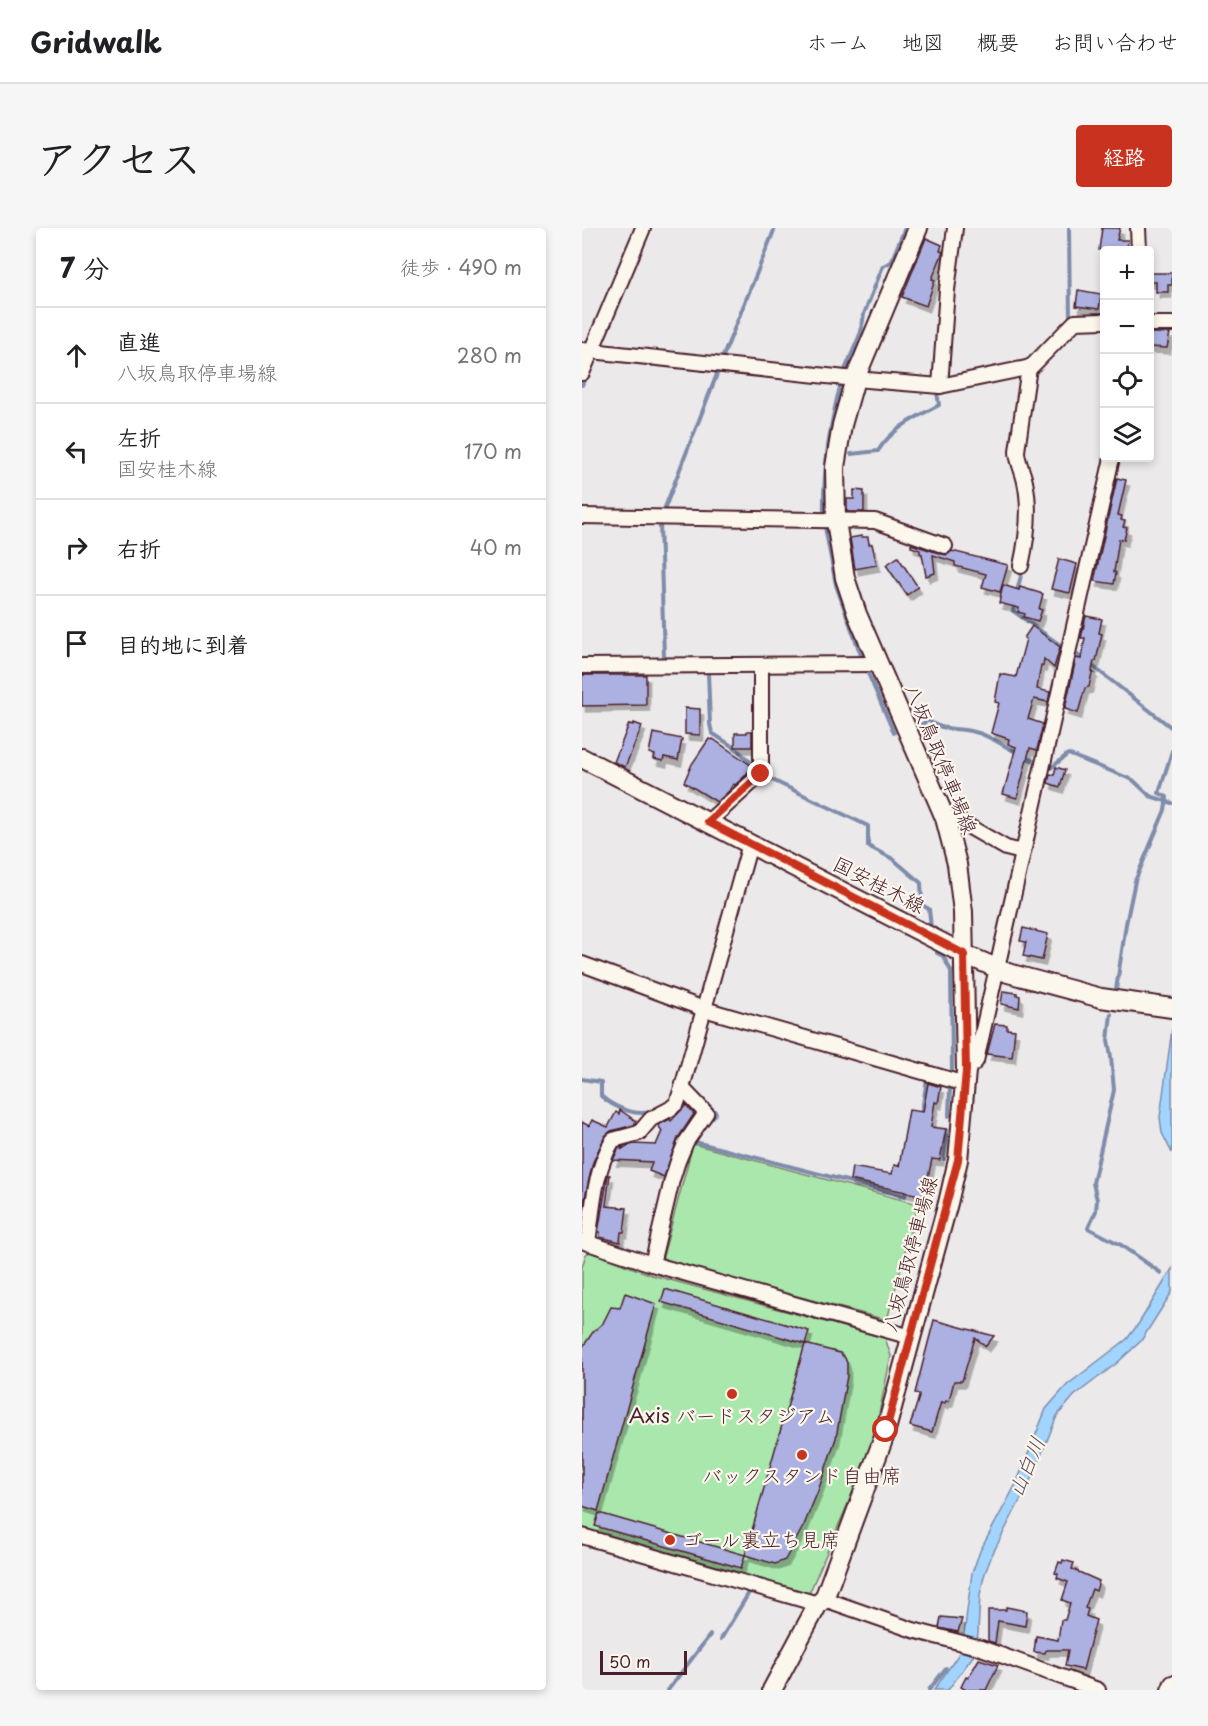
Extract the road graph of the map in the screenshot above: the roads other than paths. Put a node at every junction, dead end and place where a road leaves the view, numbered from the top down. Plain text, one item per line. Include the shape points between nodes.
1 (644, 228) edge
2 (918, 228) edge
3 (955, 228) edge
4 (1138, 228) edge
5 (1138, 246) edge
6 (1100, 321) edge
7 (1154, 324) edge
8 (1172, 324) edge
9 (587, 350) edge
10 (1029, 367) junction
11 (582, 374) edge
12 (855, 379) junction
13 (940, 386) junction
14 (1111, 462) edge
15 (582, 516) edge
16 (836, 521) junction
17 (945, 546) dead end
18 (1021, 566) dead end
19 (878, 664) junction
20 (582, 666) edge
21 (761, 666) junction
22 (582, 758) edge
23 (945, 818) junction
24 (708, 822) junction
25 (750, 844) junction
26 (1022, 852) junction
27 (964, 954) junction
28 (582, 964) edge
29 (996, 968) junction
30 (1168, 1008) edge
31 (704, 1009) junction
32 (965, 1077) junction
33 (682, 1088) junction
34 (584, 1244) edge
35 (652, 1264) junction
36 (911, 1337) junction
37 (582, 1536) edge
38 (821, 1601) junction
39 (1172, 1683) edge
40 (772, 1690) edge
41 (1098, 1690) edge
42 (1169, 1690) edge

1 - 9 street
2 - 12 main road, 八坂鳥取停車場線
3 - 13 street
4 - 5 street
6 - 10 street via 1075,322
7 - 8 street
9 - 11 street
9 - 12 street
10 - 13 street
10 - 18 street via 1017,451 1028,509
12 - 13 street
12 - 16 main road, 八坂鳥取停車場線 via 835,467
14 - 26 street
15 - 16 street
16 - 17 street via 875,521
16 - 19 main road, 八坂鳥取停車場線 via 845,578
19 - 21 street
19 - 23 main road, 八坂鳥取停車場線
20 - 21 street
21 - 24 street via 761,774
22 - 24 main road, 国安桂木線
23 - 26 street
23 - 27 main road, 八坂鳥取停車場線 via 959,874
24 - 25 main road, 国安桂木線
25 - 27 main road, 国安桂木線
25 - 31 street
26 - 29 street
27 - 29 main road, 国安桂木線
27 - 32 main road, 八坂鳥取停車場線
28 - 31 street
29 - 30 main road, 国安桂木線 via 1101,998
29 - 32 street via 976,1061
31 - 32 street
31 - 33 street
32 - 36 main road, 八坂鳥取停車場線 via 958,1160
33 - 34 street via 677,1103 651,1119 639,1133 613,1140 596,1181
33 - 35 street via 706,1113 678,1161
34 - 35 street
35 - 36 street
36 - 38 main road, 八坂鳥取停車場線 via 884,1437
37 - 38 street
38 - 40 main road, 八坂鳥取停車場線
38 - 41 street via 981,1648
39 - 42 street

